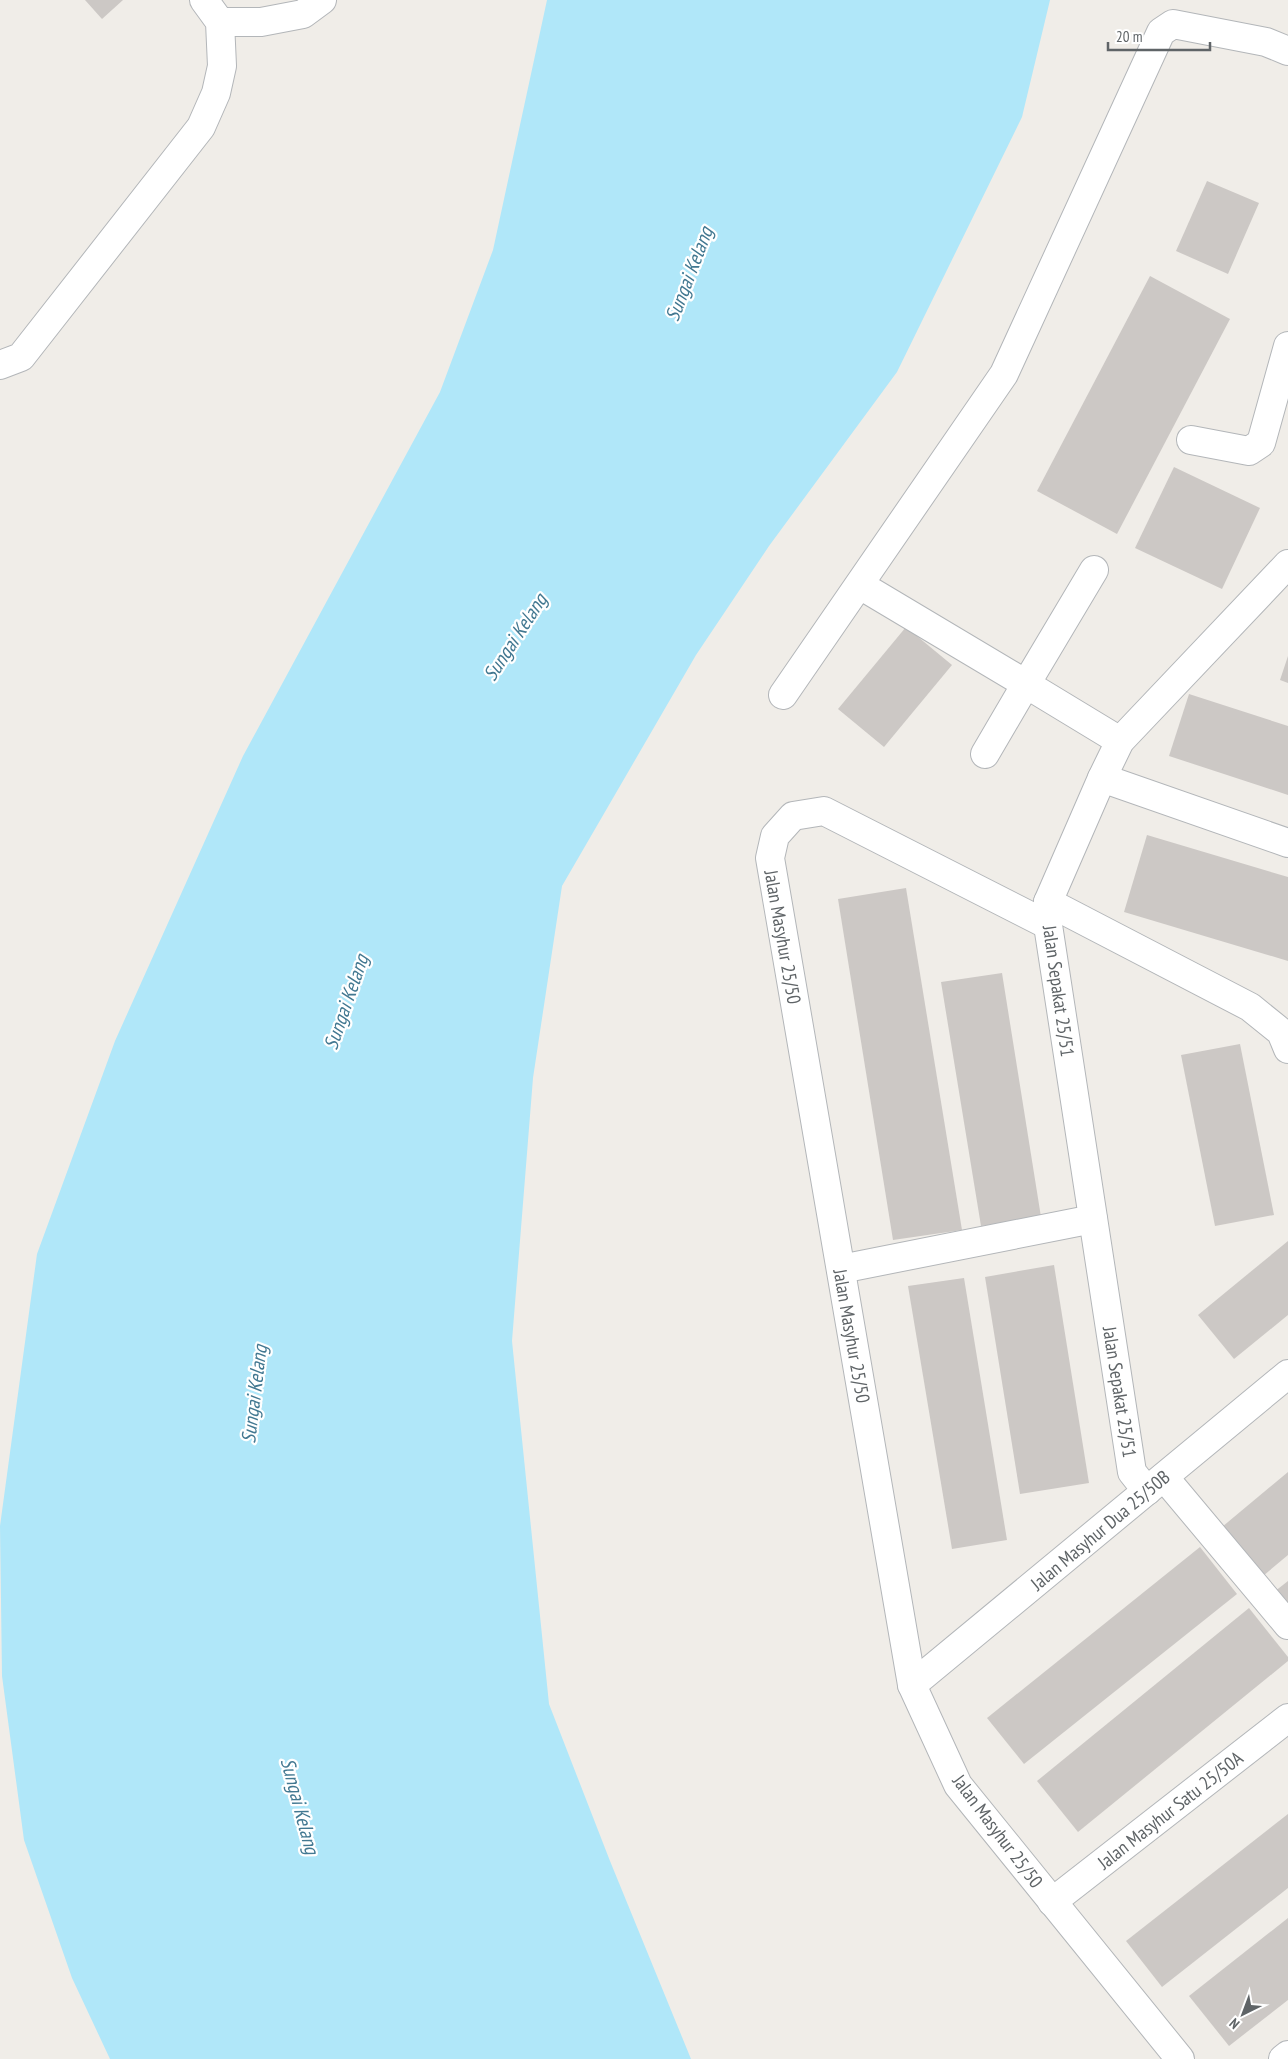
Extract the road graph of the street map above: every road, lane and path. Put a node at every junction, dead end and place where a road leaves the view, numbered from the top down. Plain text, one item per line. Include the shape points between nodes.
1 (204, 0) edge
2 (322, 0) edge
3 (220, 22) junction
4 (1288, 51) edge
5 (1288, 346) edge
6 (0, 365) edge
7 (1191, 440) dead end
8 (1286, 569) edge
9 (1094, 570) dead end
10 (860, 585) junction
11 (1026, 684) junction
12 (783, 695) dead end
13 (1120, 741) junction
14 (984, 754) dead end
15 (1102, 778) junction
16 (1288, 843) edge
17 (1048, 913) junction
18 (1288, 1049) edge
19 (1093, 1219) junction
20 (840, 1269) junction
21 (1288, 1374) edge
22 (1155, 1484) junction
23 (1288, 1625) edge
24 (912, 1685) junction
25 (1288, 1718) edge
26 (1052, 1902) junction
27 (1288, 2055) edge
28 (1180, 2059) edge
29 (1283, 2059) edge

1 - 3 street
2 - 3 street via 303,14 261,22
3 - 6 street via 222,66 216,93 201,127 20,357
4 - 10 street via 1266,42 1173,24 1161,32 1004,374
5 - 7 street via 1260,443 1249,451
8 - 13 street, Jalan Sepakat 25/51
9 - 11 street
10 - 11 street
10 - 12 street
11 - 13 street
11 - 14 street
13 - 15 street, Jalan Sepakat 25/51
15 - 16 street
15 - 17 street, Jalan Sepakat 25/51
17 - 18 street, Jalan Masyhur 25/50 via 1250,1006 1281,1032
17 - 19 street, Jalan Sepakat 25/51
17 - 20 street, Jalan Masyhur 25/50 via 824,811 794,816 775,836 770,858
19 - 20 street
19 - 22 street, Jalan Sepakat 25/51 via 1132,1472
20 - 24 street, Jalan Masyhur 25/50
21 - 22 street, Jalan Masyhur Dua 25/50B
22 - 23 street, Jalan Sepakat 25/51
22 - 24 street, Jalan Masyhur Dua 25/50B
24 - 26 street, Jalan Masyhur 25/50 via 958,1785
25 - 26 street, Jalan Masyhur Satu 25/50A
26 - 28 street, Jalan Masyhur 25/50
27 - 29 street

